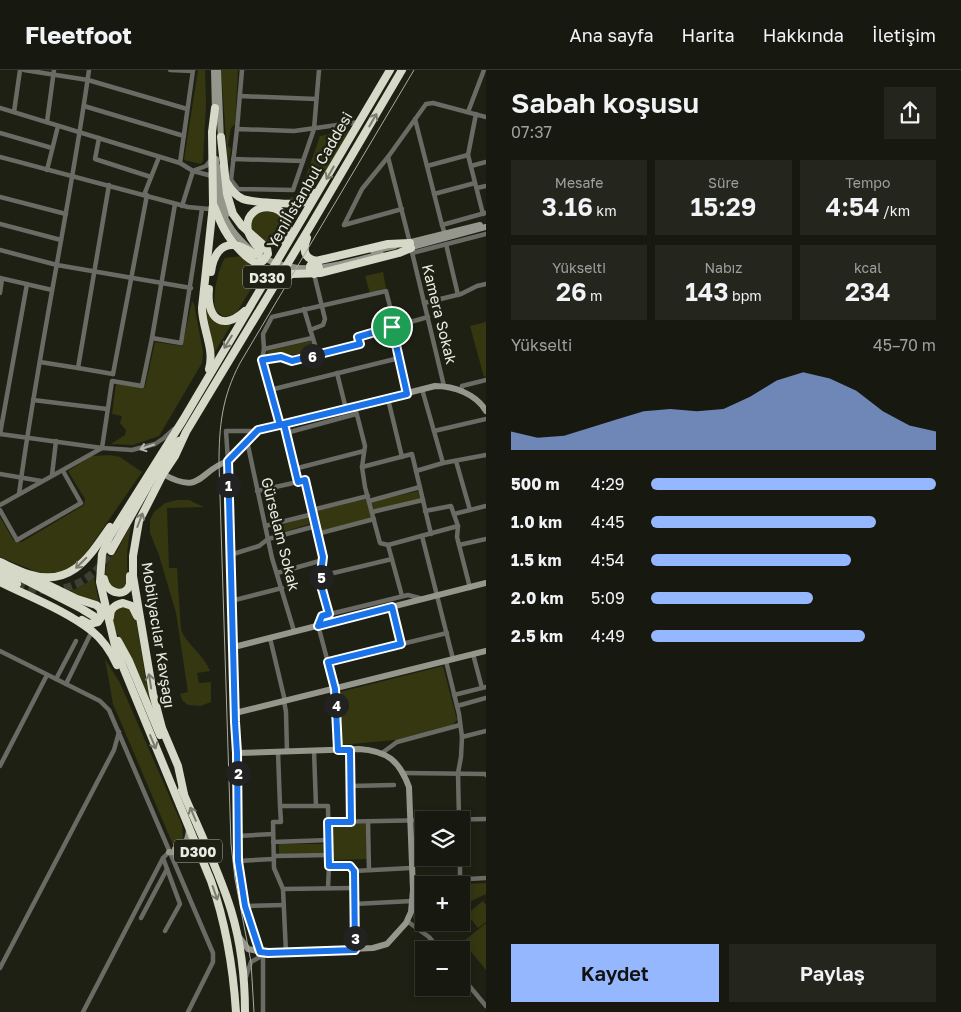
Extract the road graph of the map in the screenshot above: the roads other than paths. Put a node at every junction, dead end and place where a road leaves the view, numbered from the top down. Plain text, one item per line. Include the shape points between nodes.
1 (20, 70) edge
2 (24, 70) edge
3 (89, 70) edge
4 (170, 70) edge
5 (214, 70) edge
6 (218, 70) edge
7 (242, 70) edge
8 (319, 70) edge
9 (390, 70) edge
10 (402, 70) edge
11 (484, 70) edge
12 (193, 71) edge
13 (54, 72) edge
14 (88, 80) junction
15 (240, 96) junction
16 (316, 99) junction
17 (84, 106) junction
18 (0, 108) edge
19 (215, 108) junction
20 (187, 110) junction
21 (14, 112) junction
22 (468, 112) junction
23 (476, 114) junction
24 (486, 117) edge
25 (415, 119) junction
26 (47, 122) junction
27 (359, 122) junction
28 (58, 126) junction
29 (237, 129) junction
30 (314, 129) junction
31 (80, 132) junction
32 (0, 133) edge
33 (184, 136) junction
34 (221, 137) joint
35 (99, 138) junction
36 (52, 148) junction
37 (468, 155) junction
38 (0, 157) edge
39 (159, 157) junction
40 (388, 157) junction
41 (212, 159) junction
42 (233, 159) junction
43 (303, 161) junction
44 (486, 162) edge
45 (180, 163) junction
46 (427, 166) junction
47 (471, 166) junction
48 (47, 170) junction
49 (193, 171) junction
50 (72, 176) junction
51 (151, 177) junction
52 (219, 177) junction
53 (109, 186) junction
54 (476, 186) junction
55 (486, 186) edge
56 (321, 187) junction
57 (434, 194) junction
58 (145, 195) junction
59 (0, 197) edge
60 (175, 204) junction
61 (213, 205) junction
62 (182, 206) junction
63 (202, 209) junction
64 (402, 209) junction
65 (485, 213) edge
66 (66, 214) junction
67 (486, 223) edge
68 (0, 224) edge
69 (311, 225) junction
70 (442, 225) junction
71 (486, 228) edge
72 (445, 234) junction
73 (486, 234) edge
74 (61, 240) junction
75 (446, 244) junction
76 (411, 248) junction
77 (0, 250) edge
78 (259, 253) junction
79 (279, 257) junction
80 (314, 260) junction
81 (57, 265) junction
82 (95, 272) junction
83 (314, 274) junction
84 (131, 278) junction
85 (1, 279) edge
86 (161, 283) junction
87 (27, 284) junction
88 (486, 284) edge
89 (190, 288) junction
90 (52, 290) junction
91 (270, 292) junction
92 (0, 293) edge
93 (458, 295) junction
94 (424, 303) junction
95 (251, 304) junction
96 (321, 305) junction
97 (304, 309) junction
98 (428, 318) junction
99 (393, 326) junction
100 (310, 330) junction
101 (152, 338) junction
102 (312, 338) junction
103 (264, 349) junction
104 (318, 355) junction
105 (399, 358) junction
106 (262, 360) junction
107 (40, 362) junction
108 (78, 368) junction
109 (337, 373) junction
110 (113, 374) junction
111 (206, 379) junction
112 (486, 380) edge
113 (112, 381) junction
114 (444, 386) junction
115 (270, 390) junction
116 (422, 390) junction
117 (461, 391) junction
118 (407, 394) junction
119 (388, 398) junction
120 (33, 400) junction
121 (484, 401) edge
122 (107, 409) junction
123 (346, 409) junction
124 (356, 411) junction
125 (486, 411) edge
126 (486, 419) edge
127 (183, 420) junction
128 (282, 425) junction
129 (258, 430) junction
130 (434, 431) junction
131 (186, 432) junction
132 (286, 433) junction
133 (0, 434) edge
134 (27, 437) junction
135 (56, 441) junction
136 (247, 442) junction
137 (102, 448) junction
138 (364, 451) junction
139 (486, 455) edge
140 (402, 457) junction
141 (228, 461) junction
142 (456, 461) junction
143 (443, 463) junction
144 (362, 467) junction
145 (294, 469) junction
146 (63, 471) junction
147 (416, 471) junction
148 (0, 474) edge
149 (163, 474) junction
150 (52, 475) junction
151 (21, 477) junction
152 (41, 481) junction
153 (298, 482) junction
154 (143, 483) junction
155 (420, 487) junction
156 (257, 491) junction
157 (19, 494) junction
158 (368, 498) junction
159 (423, 500) junction
160 (0, 504) edge
161 (486, 506) edge
162 (0, 510) edge
163 (470, 510) junction
164 (425, 511) junction
165 (312, 512) junction
166 (372, 512) junction
167 (454, 514) junction
168 (374, 519) junction
169 (265, 526) junction
170 (316, 526) junction
171 (458, 526) junction
172 (317, 534) junction
173 (431, 534) junction
174 (422, 536) junction
175 (486, 539) edge
176 (268, 540) junction
177 (388, 545) junction
178 (459, 545) junction
179 (110, 551) tunnel mouth
180 (230, 555) junction
181 (133, 556) junction
182 (322, 560) junction
183 (392, 560) junction
184 (0, 562) edge
185 (101, 562) junction
186 (0, 567) edge
187 (13, 567) junction
188 (276, 573) junction
189 (0, 574) edge
190 (321, 576) junction
191 (0, 582) edge
192 (486, 583) edge
193 (17, 584) tunnel mouth
194 (282, 588) junction
195 (470, 588) junction
196 (402, 596) junction
197 (437, 596) junction
198 (425, 599) junction
199 (231, 601) junction
200 (392, 607) junction
201 (329, 614) junction
202 (70, 617) junction
203 (95, 617) dead end
204 (318, 626) junction
205 (92, 631) junction
206 (294, 632) junction
207 (446, 633) junction
208 (143, 637) junction
209 (270, 638) junction
210 (116, 639) junction
211 (76, 641) dead end
212 (401, 644) junction
213 (234, 647) junction
214 (0, 651) edge
215 (486, 651) edge
216 (473, 654) junction
217 (453, 659) junction
218 (446, 661) junction
219 (328, 662) junction
220 (47, 675) junction
221 (56, 679) junction
222 (66, 684) junction
223 (484, 687) edge
224 (335, 689) junction
225 (454, 695) junction
226 (134, 697) junction
227 (486, 698) edge
228 (284, 701) junction
229 (457, 706) junction
230 (235, 713) junction
231 (460, 725) junction
232 (486, 731) edge
233 (119, 732) junction
234 (462, 737) junction
235 (338, 750) junction
236 (350, 750) junction
237 (314, 751) junction
238 (278, 752) junction
239 (287, 752) junction
240 (237, 753) junction
241 (382, 753) junction
242 (0, 766) edge
243 (404, 773) junction
244 (486, 773) edge
245 (458, 774) junction
246 (394, 785) dead end
247 (350, 786) junction
248 (184, 794) junction
249 (280, 806) junction
250 (316, 806) junction
251 (459, 811) edge
252 (486, 818) edge
253 (470, 819) edge
254 (410, 820) junction
255 (415, 820) edge
256 (368, 821) junction
257 (328, 822) junction
258 (351, 822) junction
259 (189, 828) junction
260 (273, 834) junction
261 (238, 836) junction
262 (329, 840) junction
263 (273, 842) junction
264 (169, 852) junction
265 (330, 855) junction
266 (163, 858) junction
267 (274, 858) junction
268 (238, 861) junction
269 (203, 862) junction
270 (331, 866) junction
271 (411, 868) junction
272 (167, 869) junction
273 (369, 870) junction
274 (354, 871) junction
275 (486, 878) edge
276 (470, 879) edge
277 (412, 882) junction
278 (415, 882) edge
279 (328, 888) junction
280 (354, 888) junction
281 (283, 889) junction
282 (412, 901) junction
283 (354, 904) junction
284 (284, 905) junction
285 (245, 906) junction
286 (141, 918) dead end
287 (407, 920) junction
288 (165, 931) dead end
289 (237, 932) junction
290 (432, 941) edge
291 (355, 950) junction
292 (286, 953) junction
293 (264, 954) junction
294 (0, 968) edge
295 (244, 983) junction
296 (470, 987) edge
297 (486, 1006) edge
298 (83, 1012) edge
299 (188, 1012) edge
300 (236, 1012) edge
301 (245, 1012) edge
302 (263, 1012) edge

1 - 21 street
2 - 13 street
3 - 14 street
4 - 12 street
5 - 19 street
6 - 34 street
7 - 15 street
8 - 16 street
9 - 27 highway, Yeni İstanbul Caddesi / D330
69 -> 10 highway, Yeni İstanbul Caddesi / D330
11 - 22 street
12 - 20 street
13 - 14 street
13 - 26 street
14 - 17 street
14 - 20 street
15 - 16 street
15 - 29 street
16 - 30 street
17 - 31 street
17 - 33 street
18 - 21 street
19 - 41 highway
19 - 52 street
20 - 33 street
21 - 26 street
22 - 23 street
22 - 25 street via 433,103 426,104
23 - 24 street
23 - 37 street
25 - 40 street
25 - 46 street
26 - 28 street
27 - 30 street
27 -> 56 highway, Yeni İstanbul Caddesi / D330
28 - 31 street
28 - 36 street
29 - 30 street via 294,132
29 - 42 street
30 - 43 street
31 - 35 street
31 - 50 street
32 - 36 street
33 - 45 street
34 - 52 highway
35 - 39 street
35 - 51 street via 95,159
36 - 48 street
37 - 46 street
37 - 47 street
38 - 48 street
39 - 45 street
39 - 51 street
40 - 64 street, Kamera Sokak
40 - 64 street via 362,189 344,226
41 - 49 street via 206,166
41 - 52 highway
42 - 43 street
42 - 43 street via 231,180 238,189 293,190
44 - 47 street
45 - 49 street
46 - 57 street
47 - 54 street
48 - 50 street
49 - 52 street
49 - 62 street
50 - 53 street
50 - 66 street
51 - 58 street
52 - 56 highway via 235,194 252,201 299,204
52 - 61 highway
52 - 61 highway via 236,218 267,248 268,254 263,261 257,264 252,261 233,243
52 - 78 street via 228,216
53 - 58 street
53 - 82 street
54 - 55 street
54 - 57 street
54 - 65 street
56 - 79 highway, Yeni İstanbul Caddesi / D330
57 - 70 street
58 - 60 street
58 - 84 street
59 - 66 street
60 - 62 street
60 - 86 street
61 - 63 street
61 - 111 highway via 202,308 212,356
62 - 63 street
63 - 89 street
64 - 76 street, Kamera Sokak
65 - 70 street
66 - 74 street
67 - 72 street
68 - 74 street
69 - 80 highway via 304,250 307,257
69 - 91 highway, Yeni İstanbul Caddesi / D330
70 - 72 street
71 - 76 street
72 - 76 street
73 - 75 street
74 - 81 street
75 - 76 street
75 - 93 street
76 - 78 street via 309,265 296,265
76 - 80 highway via 388,244
76 - 83 highway
76 - 94 street, Kamera Sokak
77 - 81 street
78 - 79 highway via 250,237 248,226 251,216 261,208 273,208 283,214 288,228
78 - 95 highway via 232,245 219,250 213,259 208,298 210,310 218,318 228,321
79 - 95 highway, Yeni İstanbul Caddesi / D330
80 - 83 highway via 310,264
81 - 82 street
81 - 90 street
82 - 84 street
82 - 108 street
83 - 91 highway via 289,276
83 - 96 street
84 - 86 street
84 - 110 street
85 - 87 street
85 - 92 street
86 - 89 street
86 - 101 street
87 - 90 street
87 - 133 street
88 - 93 street
89 - 101 street via 180,343
90 - 107 street
91 - 131 highway, Yeni İstanbul Caddesi / D330
93 - 94 street
94 - 98 street, Kamera Sokak
95 -> 111 highway, Yeni İstanbul Caddesi / D330
96 - 97 street
96 - 99 street via 386,291
96 - 100 street via 323,325
97 - 100 street
97 - 103 street via 272,317 263,334
98 - 99 street
98 - 114 street, Kamera Sokak
99 - 104 street via 358,337 360,344
99 - 105 street
100 - 102 street
101 - 113 street via 142,386
102 - 103 street
102 - 104 street
103 - 106 street
104 - 106 street via 292,361 281,357
105 - 109 street
105 - 118 street
106 - 115 street
107 - 108 street
107 - 120 street
108 - 110 street
109 - 115 street
109 - 123 street
110 - 113 street
111 - 127 highway, Yeni İstanbul Caddesi / D330
112 - 117 street via 462,386
113 - 122 street
114 - 116 street
114 - 117 street
115 - 128 street
116 - 118 street
116 - 130 street
117 - 121 street
118 - 119 street
119 - 124 street
119 - 140 street
120 - 122 street
120 - 134 street
121 - 125 street
122 - 137 street
123 - 124 street
123 - 128 street
124 - 132 street
124 - 138 street
126 - 130 street
127 -> 137 street via 164,438 144,448
127 - 154 highway, Yeni İstanbul Caddesi / D330
128 - 129 street
128 - 132 street
129 - 136 street
129 - 141 street via 226,431
130 - 143 street
131 - 149 highway, Mobilyacılar Kavşağı
131 - 179 highway, D330 via 158,470
132 - 145 street
133 - 134 street
134 - 135 street
134 - 151 street
135 - 137 street
135 - 150 street
136 - 141 street
136 - 156 street, Gürselam Sokak
137 - 146 street
138 - 144 street
138 - 145 street
139 - 142 street
140 - 144 street
140 - 147 street via 412,454
141 - 149 street via 194,482 180,482
141 - 180 street
142 - 143 street
142 - 163 street
143 - 147 street
144 - 158 street
145 - 153 street
146 - 150 street
146 - 162 street via 81,503 17,540
147 - 155 street
148 - 151 street
181 -> 149 highway, Mobilyacılar Kavşağı via 139,521
150 - 152 street
151 - 152 street
151 - 157 street
152 - 157 street
153 - 156 street
153 - 165 street via 305,480
154 - 185 highway, Mobilyacılar Kavşağı via 110,536
154 -> 187 highway, D330 via 75,570 42,578
155 - 158 street
155 - 159 street
156 - 169 street, Gürselam Sokak
157 - 160 street
158 - 165 street
158 - 166 street
159 - 164 street
159 - 166 street
161 - 163 street
163 - 167 street
164 - 167 street via 451,506
164 - 173 street
165 - 169 street
165 - 170 street
166 - 168 street
167 - 171 street
168 - 172 street
168 - 177 street via 380,543
169 - 176 street, Gürselam Sokak
170 - 172 street
170 - 176 street
171 - 173 street
171 - 178 street
172 - 182 street
173 - 174 street
174 - 177 street
174 - 197 street
175 - 178 street
176 - 180 street
176 - 188 street, Gürselam Sokak
177 - 183 street
178 - 195 street
180 - 199 street
181 - 185 highway via 130,584 118,592 106,586
181 - 208 highway, Mobilyacılar Kavşağı
182 - 188 street
182 - 190 street
183 - 190 street
183 - 196 street
184 - 187 highway, D330
185 - 210 highway, Mobilyacılar Kavşağı via 100,582
186 - 203 highway
187 - 202 highway via 77,599 96,604 102,612 94,624
188 - 194 street, Gürselam Sokak
189 - 193 highway
190 - 201 street
191 - 202 highway, D300
192 - 195 street
194 - 199 street
194 - 206 street, Gürselam Sokak
195 - 197 street
196 - 198 street
196 - 201 street
197 - 198 street
197 - 207 street
198 - 200 street
199 - 213 street
200 - 204 street
200 - 212 street
201 - 204 street via 322,616
202 - 205 highway, D300
204 - 206 street
204 - 219 street
205 - 222 street
205 - 226 highway, D300 via 112,654
206 - 209 street
207 - 212 street
207 - 217 street
208 - 210 highway via 136,611 123,603 111,611
248 -> 208 highway, Mobilyacılar Kavşağı via 178,766 157,713
209 - 213 street
209 - 228 street
210 - 226 highway, Mobilyacılar Kavşağı via 118,657
210 - 248 highway, Mobilyacılar Kavşağı / D300 via 129,661
211 - 221 street
212 - 219 street
213 - 230 street
214 - 220 street
215 - 216 street
216 - 217 street
216 - 223 street
217 - 218 street
218 - 224 street
218 - 225 street
219 - 224 street
220 - 221 street
220 - 242 street
221 - 222 street
222 - 233 street via 109,710
223 - 225 street
224 - 228 street
224 - 235 street
225 - 229 street
226 -> 259 highway, D300
227 - 229 street
228 - 230 street
228 - 239 street
229 - 231 street
230 - 240 street
231 - 234 street
231 - 241 street via 396,742
232 - 234 street
233 - 264 street
233 - 294 street via 114,750
234 - 245 street
235 - 236 street
235 - 237 street
236 - 241 street
236 - 247 street
237 - 239 street
237 - 250 street
238 - 239 street
238 - 240 street
238 - 249 street
240 - 261 street
241 - 243 street
243 - 245 street
243 - 254 street via 409,787
244 - 245 street
245 - 251 street
246 - 247 street
247 - 258 street
289 -> 248 highway, D300
249 - 250 street
249 - 260 street via 281,822 273,822
250 - 257 street via 328,806
252 - 253 street
254 - 255 street
254 - 256 street
254 - 271 street
256 - 258 street
256 - 273 street
257 - 258 street
257 - 262 street
259 - 264 street via 185,845
259 - 269 highway, D300
260 - 261 street
260 - 263 street
261 - 268 street
262 - 263 street
262 - 265 street
263 - 267 street
264 - 266 street
264 - 269 street via 189,850
264 - 299 street via 213,953 213,962
265 - 267 street
265 - 270 street
266 - 272 street
266 - 298 street
267 - 268 street
267 - 281 street via 274,868
268 - 285 street
269 -> 300 highway, D300 via 226,933
270 - 274 street via 350,866
270 - 279 street
271 - 273 street
271 - 277 street
272 - 286 street
272 - 288 street via 180,904
273 - 274 street
274 - 280 street
275 - 276 street
277 - 278 street
277 - 282 street
279 - 280 street
279 - 281 street
280 - 283 street
281 - 284 street
282 - 283 street
282 - 287 street
283 - 291 street
284 - 285 street
284 - 292 street
285 - 293 street
287 - 290 street
287 - 291 street via 387,944
289 - 293 street via 247,948
289 - 295 highway, D300
291 - 292 street
292 - 293 street
293 - 295 street via 251,962
293 - 302 street
295 - 301 highway, D300
296 - 297 street

